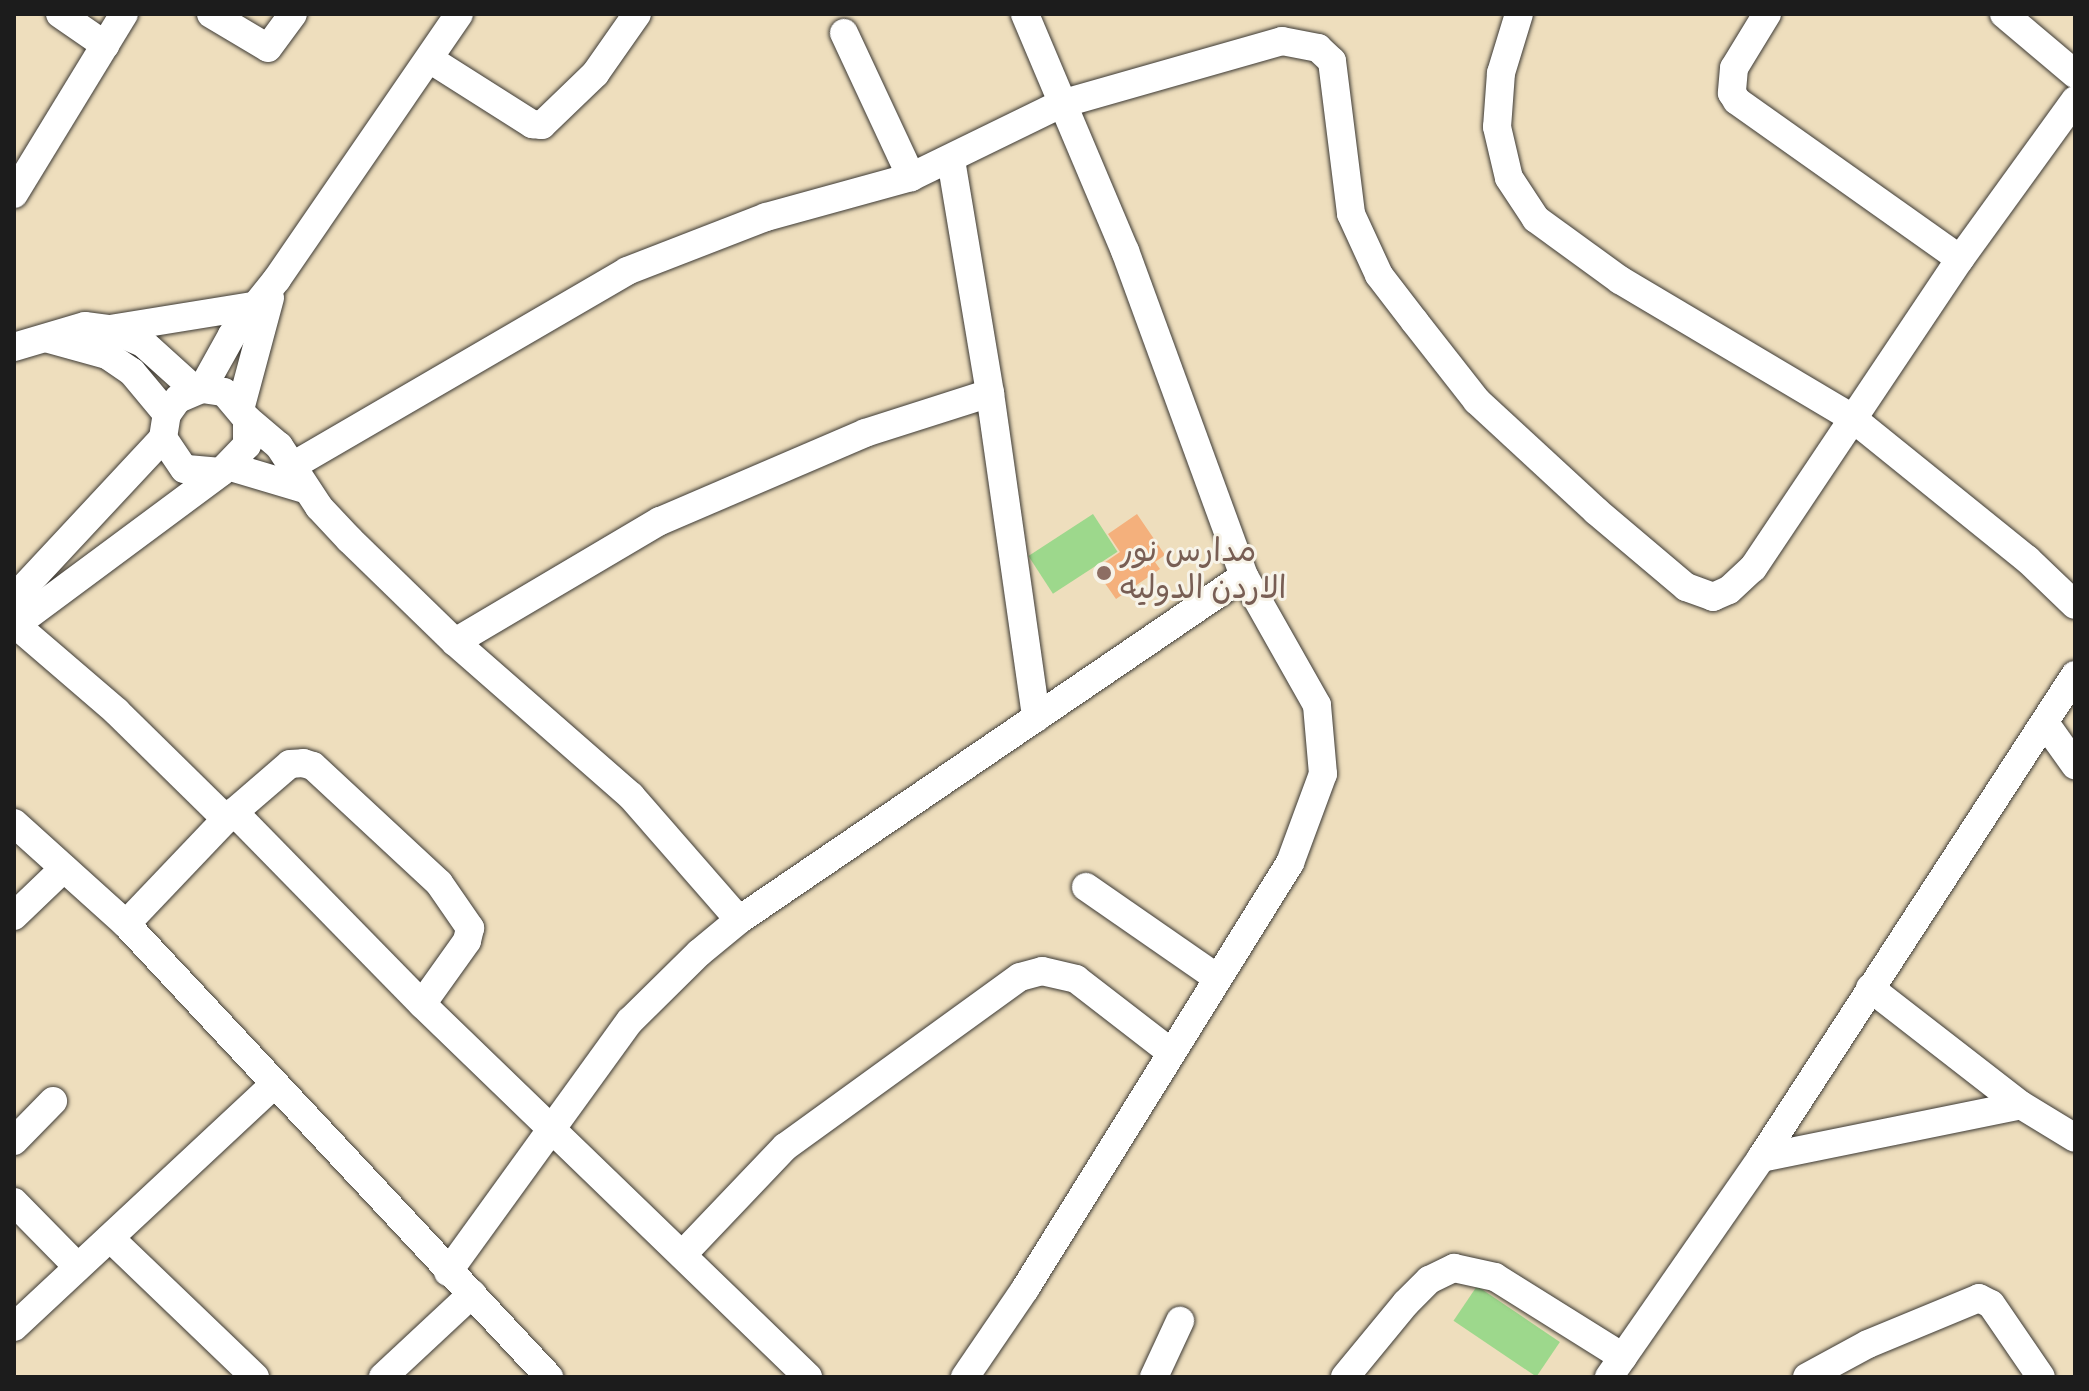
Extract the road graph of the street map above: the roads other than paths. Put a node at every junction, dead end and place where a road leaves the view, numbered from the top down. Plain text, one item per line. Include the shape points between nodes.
1 (60, 14) edge
2 (124, 14) edge
3 (211, 14) edge
4 (293, 14) edge
5 (459, 14) edge
6 (637, 14) edge
7 (1025, 14) edge
8 (1519, 14) edge
9 (1767, 14) edge
10 (2004, 14) edge
11 (844, 33) dead end
12 (105, 45) junction
13 (431, 60) junction
14 (2075, 74) edge
15 (2075, 100) edge
16 (1061, 104) junction
17 (951, 160) junction
18 (911, 177) junction
19 (14, 194) edge
20 (1960, 259) junction
21 (277, 279) junction
22 (252, 306) junction
23 (110, 329) junction
24 (27, 342) edge
25 (199, 389) junction
26 (990, 393) junction
27 (244, 412) junction
28 (1852, 418) junction
29 (165, 426) junction
30 (226, 469) junction
31 (299, 477) junction
32 (1244, 576) junction
33 (2075, 605) edge
34 (15, 616) edge
35 (455, 642) junction
36 (2075, 675) edge
37 (1036, 718) junction
38 (2045, 723) junction
39 (2075, 765) edge
40 (230, 816) junction
41 (14, 822) edge
42 (64, 868) junction
43 (1086, 887) dead end
44 (14, 916) edge
45 (739, 920) junction
46 (126, 924) junction
47 (1216, 977) junction
48 (1870, 988) junction
49 (422, 1004) junction
50 (1169, 1051) junction
51 (272, 1086) junction
52 (53, 1101) dead end
53 (2021, 1105) junction
54 (553, 1130) junction
55 (2075, 1138) edge
56 (14, 1141) edge
57 (1761, 1158) junction
58 (14, 1202) edge
59 (110, 1238) junction
60 (683, 1254) junction
61 (77, 1266) junction
62 (448, 1272) junction
63 (472, 1294) junction
64 (1180, 1321) dead end
65 (14, 1327) edge
66 (1616, 1367) edge
67 (255, 1377) edge
68 (383, 1377) edge
69 (549, 1377) edge
70 (808, 1377) edge
71 (965, 1377) edge
72 (1154, 1377) edge
73 (1345, 1377) edge
74 (1807, 1377) edge
75 (2041, 1377) edge

1 - 12 street
2 - 12 street
3 - 4 street via 268,48
5 - 13 street
6 - 13 street via 595,74 542,125 532,124
7 - 16 street
8 - 28 street via 1501,73 1497,127 1509,178 1536,219 1620,280
9 - 20 street via 1734,68 1732,93 1737,101
10 - 14 street
11 - 18 street
12 - 19 street
13 - 21 street
15 - 20 street
16 - 17 street
16 - 28 street via 1282,41 1326,54 1337,92 1344,189 1379,275 1477,401 1596,511 1700,595 1729,590 1753,568
16 - 32 street via 1125,251
17 - 18 street
17 - 26 street
18 - 31 street via 766,217 627,271
20 - 28 street
21 - 22 street
21 - 27 street via 256,336
22 - 23 street
22 - 25 street
23 - 24 street via 85,326
23 - 25 street via 143,343
24 - 29 street via 107,355 132,372
25 - 27 street via 224,392
25 - 29 street
26 - 35 street via 865,433 660,521
26 - 37 street
27 - 30 street via 247,445
27 - 31 street
28 - 33 street via 2027,559
29 - 30 street via 184,469
29 - 34 street
30 - 31 street
30 - 34 street
31 - 35 street
32 - 37 street
32 - 47 street via 1317,705 1323,774 1290,863
34 - 40 street
35 - 45 street via 631,796
36 - 38 street
37 - 45 street
38 - 39 street
38 - 48 street
40 - 46 street
40 - 49 street
40 - 49 street via 290,764 313,766 439,883 470,928 467,941
41 - 42 street
42 - 44 street
42 - 46 street
43 - 47 street
45 - 54 street via 644,1006
46 - 51 street
47 - 50 street
48 - 53 street
48 - 57 street
49 - 54 street
50 - 60 street via 1076,979 1042,971 1020,977 785,1147
50 - 71 street via 1025,1289
51 - 59 street
51 - 62 street
52 - 56 street
53 - 55 street
53 - 57 street
54 - 60 street
54 - 62 street
57 - 66 street
58 - 61 street
59 - 61 street
59 - 67 street
60 - 70 street
61 - 65 street
62 - 63 street
63 - 68 street
63 - 69 street
64 - 72 street
66 - 73 street via 1495,1277 1454,1268 1429,1280
74 - 75 street via 1868,1344 1979,1298 1991,1304

